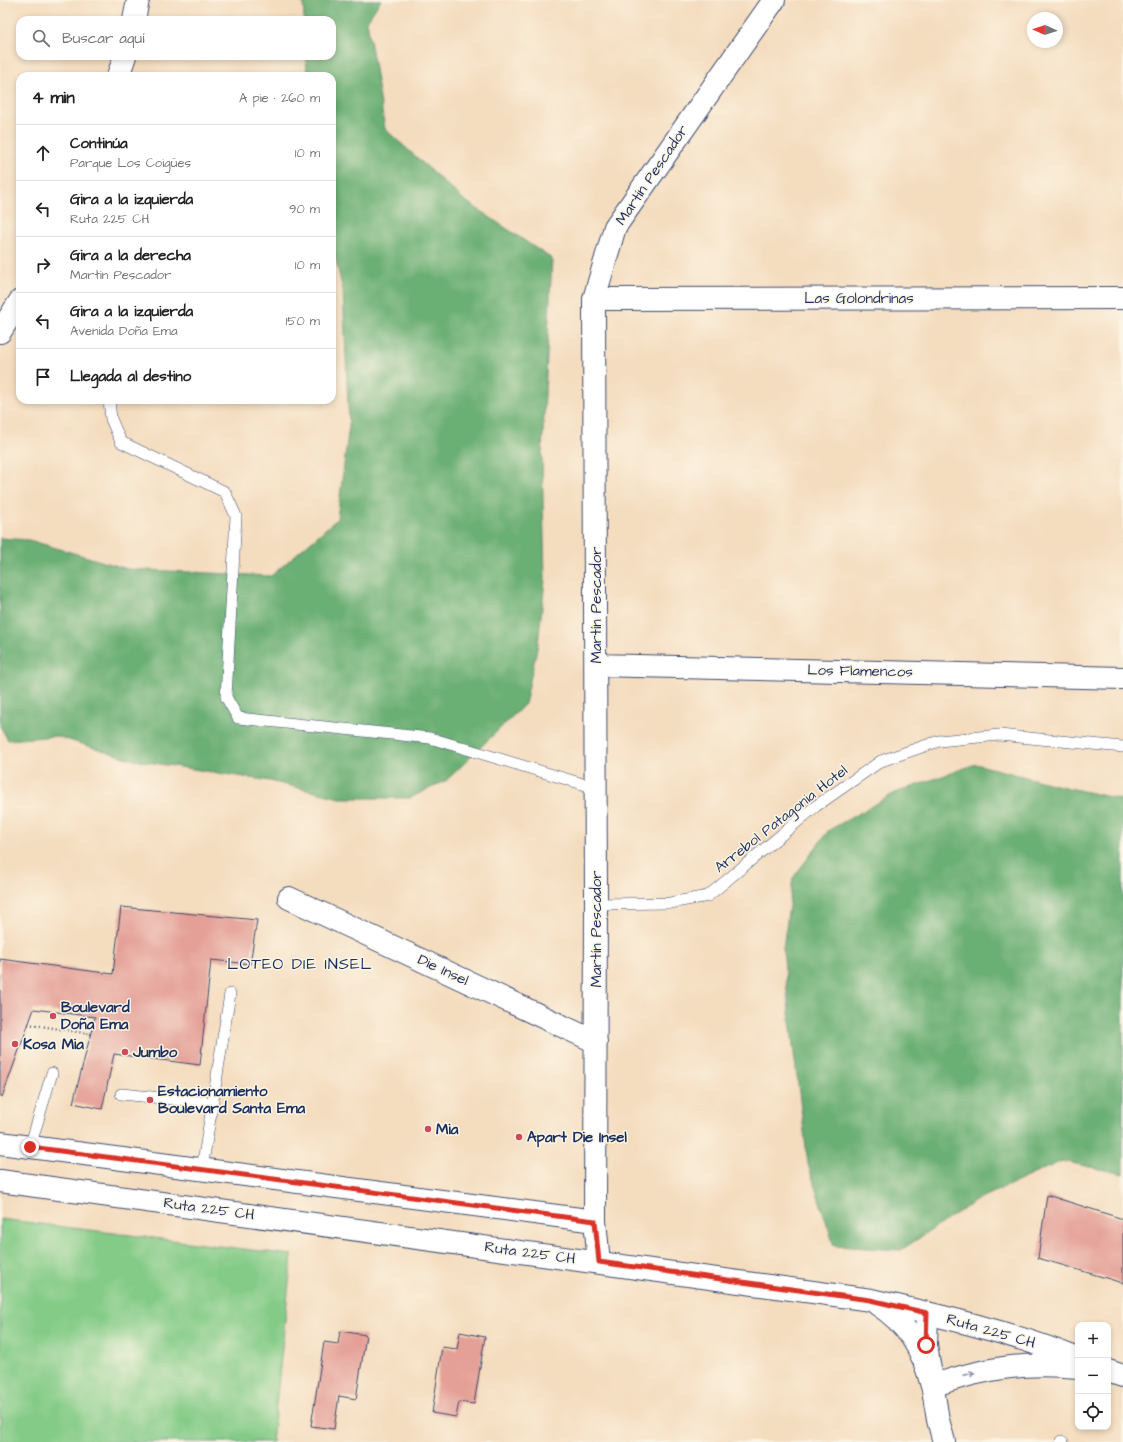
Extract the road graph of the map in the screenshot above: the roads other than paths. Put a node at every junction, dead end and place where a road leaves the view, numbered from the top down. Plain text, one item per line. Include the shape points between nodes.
1 (138, 0) edge
2 (774, 0) edge
3 (135, 16) edge
4 (124, 60) edge
5 (119, 72) edge
6 (1123, 298) edge
7 (594, 299) junction
8 (16, 307) edge
9 (0, 332) edge
10 (109, 404) edge
11 (596, 665) junction
12 (1123, 678) edge
13 (1123, 747) edge
14 (596, 788) junction
15 (289, 898) dead end
16 (596, 904) junction
17 (230, 994) dead end
18 (596, 1042) junction
19 (52, 1073) dead end
20 (121, 1094) dead end
21 (213, 1103) junction
22 (0, 1143) edge
23 (30, 1147) junction
24 (202, 1169) junction
25 (0, 1181) edge
26 (595, 1221) junction
27 (599, 1262) junction
28 (870, 1300) junction
29 (927, 1313) junction
30 (1075, 1358) edge
31 (1075, 1367) edge
32 (932, 1386) junction
33 (944, 1442) edge

1 - 3 street
2 - 7 street, Martín Pescador via 615,227
4 - 5 street
6 - 7 street, Las Golondrinas
7 - 11 street, Martín Pescador
8 - 9 street
10 - 14 lane via 111,419 121,442 225,492 236,516 226,697 238,718 430,738
11 - 12 street, Los Flamencos
11 - 14 street, Martín Pescador
13 - 16 lane, Arrebol Patagonia Hotel via 999,735 939,741 880,761 816,806 708,896 670,903
14 - 16 street, Martín Pescador
15 - 18 street, Die Insel
16 - 18 street, Martín Pescador
17 - 21 lane
18 - 26 street, Martín Pescador
19 - 23 lane
20 - 21 lane
21 - 24 lane
22 - 23 street
23 - 24 street
24 - 26 street
25 - 27 street, Ruta 225 CH
26 - 27 street, Martín Pescador
27 - 28 street, Ruta 225 CH
28 - 29 street, Ruta 225 CH
28 - 32 street via 894,1317 910,1335 920,1350
29 - 30 street, Ruta 225 CH via 996,1330
29 - 32 street via 926,1345
32 -> 31 street via 962,1375 995,1368 1027,1365
32 - 33 street

